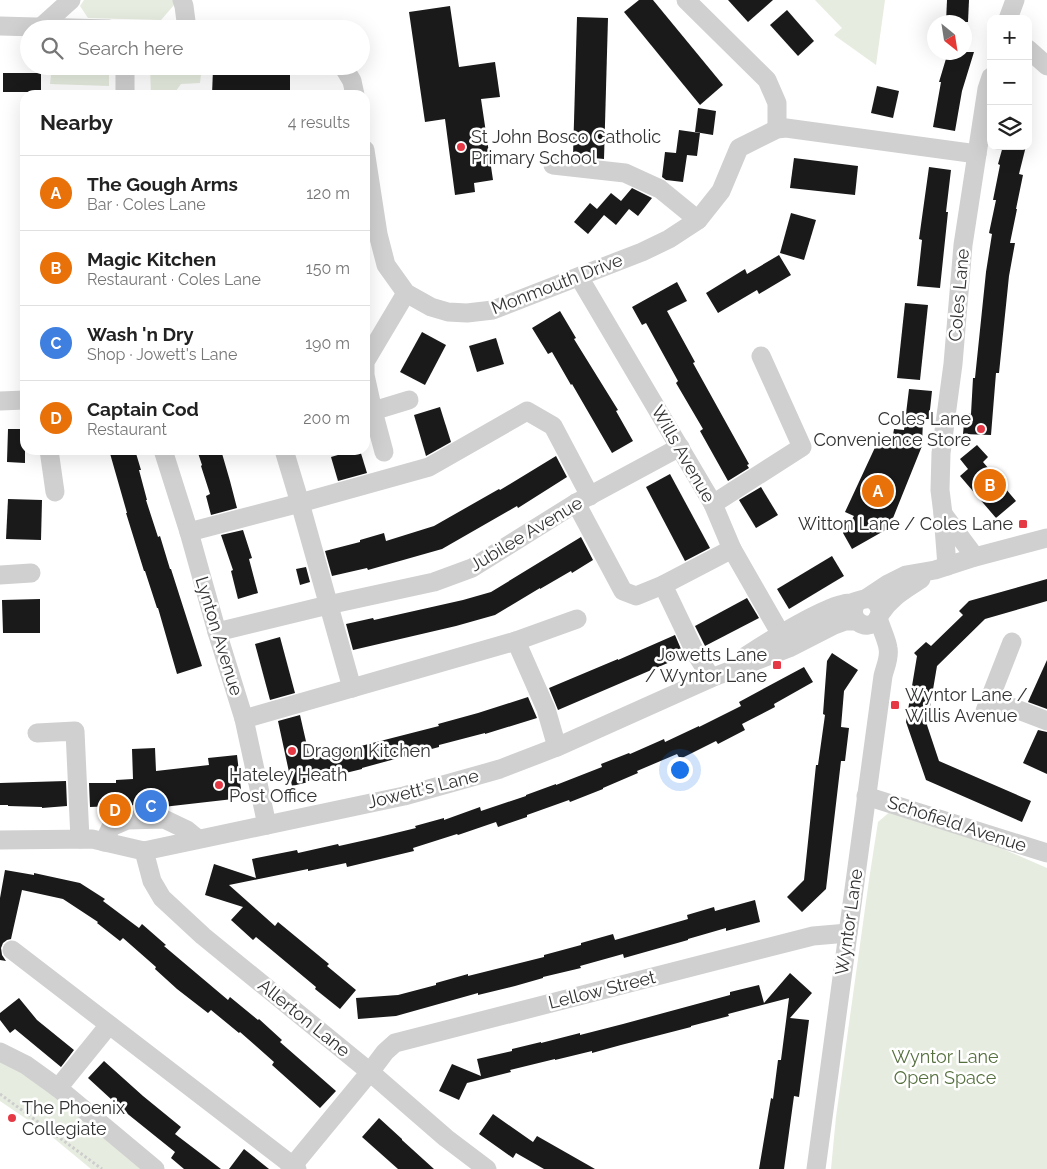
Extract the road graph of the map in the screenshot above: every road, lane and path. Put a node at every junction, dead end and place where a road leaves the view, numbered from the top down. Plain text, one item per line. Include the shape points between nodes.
1 (71, 0) edge
2 (182, 0) edge
3 (686, 0) edge
4 (1015, 0) edge
5 (1009, 15) edge
6 (49, 20) edge
7 (186, 20) edge
8 (0, 26) edge
9 (20, 26) edge
10 (1032, 53) edge
11 (1047, 66) edge
12 (125, 75) edge
13 (348, 75) edge
14 (987, 89) edge
15 (125, 90) edge
16 (354, 90) edge
17 (777, 129) junction
18 (977, 154) junction
19 (553, 165) dead end
20 (370, 182) edge
21 (698, 220) junction
22 (579, 277) junction
23 (406, 293) junction
24 (370, 354) edge
25 (761, 356) dead end
26 (370, 398) edge
27 (20, 400) edge
28 (409, 400) dead end
29 (0, 401) edge
30 (373, 411) junction
31 (680, 447) junction
32 (384, 452) dead end
33 (50, 455) edge
34 (165, 455) edge
35 (286, 455) edge
36 (55, 492) dead end
37 (583, 499) junction
38 (300, 503) junction
39 (713, 504) junction
40 (943, 514) junction
41 (189, 532) junction
42 (1047, 538) edge
43 (732, 550) junction
44 (975, 557) junction
45 (941, 568) junction
46 (31, 573) dead end
47 (0, 575) edge
48 (663, 585) junction
49 (862, 600) junction
50 (328, 605) junction
51 (577, 619) dead end
52 (870, 620) junction
53 (217, 632) junction
54 (780, 634) junction
55 (814, 636) junction
56 (516, 641) junction
57 (1012, 642) dead end
58 (711, 678) junction
59 (352, 688) junction
60 (244, 719) junction
61 (1047, 721) edge
62 (37, 733) dead end
63 (558, 747) junction
64 (866, 796) junction
65 (267, 825) junction
66 (198, 839) junction
67 (0, 840) edge
68 (92, 840) junction
69 (1045, 848) edge
70 (144, 851) junction
71 (848, 934) junction
72 (12, 950) dead end
73 (110, 1026) junction
74 (0, 1052) edge
75 (370, 1072) junction
76 (58, 1088) junction
77 (0, 1094) edge
78 (293, 1168) edge
79 (102, 1169) edge
80 (155, 1169) edge
81 (487, 1169) edge
82 (816, 1169) edge

1 - 6 street
2 - 7 street
3 - 17 street via 767,80 777,103
4 - 5 street
8 - 9 street
10 - 11 street
12 - 15 street
13 - 16 street
14 - 18 street, Coles Lane
17 - 18 street, Monmouth Drive
17 - 21 street, Monmouth Drive via 739,148 721,191
18 - 40 street, Coles Lane via 963,245 953,364 941,454
19 - 21 street via 625,173 660,189
20 - 23 street, Monmouth Drive via 386,265
21 - 22 street, Monmouth Drive via 642,252
22 - 23 street, Monmouth Drive via 493,310 467,313 431,307
22 - 31 street, Wills Avenue
23 - 24 street
25 - 39 street via 802,447
26 - 30 street
27 - 29 street
28 - 30 street
30 - 32 street
31 - 37 street, Jubilee Avenue
31 - 39 street, Wills Avenue
33 - 36 street
34 - 41 street, Lynton Avenue
35 - 38 street
37 - 38 street via 553,426 526,411 429,467
37 - 48 street via 623,591 636,596
37 - 50 street, Jubilee Avenue via 472,568 434,582
38 - 41 street
38 - 50 street
39 - 43 street, Wills Avenue
40 - 44 street, Coles Lane
40 - 45 street, Coles Lane
41 - 53 street, Lynton Avenue
42 - 44 street
43 - 48 street
43 - 54 street, Wills Avenue
44 - 45 street
45 - 49 street, Jowett's Lane via 906,575
45 - 52 street via 908,587
46 - 47 street
48 - 58 street
49 - 52 street via 878,605
49 - 54 street, Jowett's Lane via 840,605
50 - 53 street, Jubilee Avenue
50 - 59 street
51 - 56 street
52 - 55 street, Jowett's Lane via 845,621
52 - 64 street, Wyntor Lane via 881,628 888,658
53 - 60 street, Lynton Avenue
54 - 55 street via 783,638 799,632
54 - 58 street, Jowett's Lane
55 - 58 street, Jowett's Lane
56 - 59 street
56 - 63 street via 546,709
57 - 61 street via 987,705
58 - 63 street, Jowett's Lane
59 - 60 street
60 - 65 street, Lynton Avenue
62 - 68 street via 75,731
63 - 65 street, Jowett's Lane via 404,796
64 - 69 street, Schofield Avenue
64 - 71 street, Wyntor Lane
65 - 66 street, Jowett's Lane
66 - 68 street via 164,819 127,820
66 - 70 street, Jowett's Lane
67 - 68 street, Jowett's Lane
68 - 70 street, Jowett's Lane
70 - 75 street, Allerton Lane via 152,881 162,898 203,936
71 - 75 street, Lellow Street via 812,936 396,1043
71 - 82 street, Wyntor Lane
72 - 73 street
73 - 76 street
73 - 78 street
74 - 76 street via 26,1065
75 - 78 street, Lellow Street
75 - 81 street, Allerton Lane
76 - 80 street
77 - 79 path

